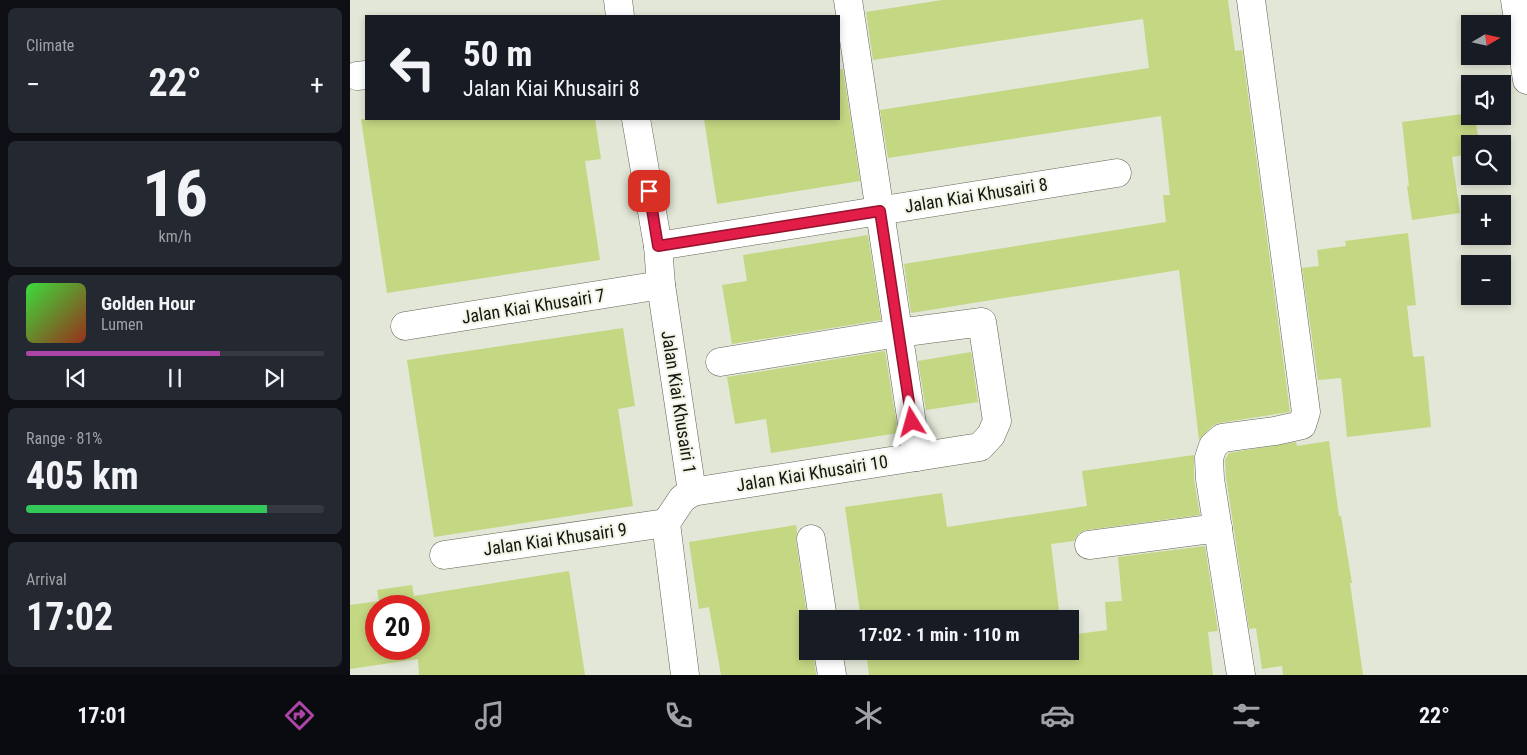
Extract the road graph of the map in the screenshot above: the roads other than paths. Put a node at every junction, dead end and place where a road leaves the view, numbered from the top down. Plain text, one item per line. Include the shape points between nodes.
1 (618, 0) edge
2 (848, 0) edge
3 (1251, 0) edge
4 (1515, 0) edge
5 (620, 15) edge
6 (1527, 80) edge
7 (850, 87) edge
8 (636, 120) edge
9 (1117, 173) dead end
10 (880, 211) junction
11 (658, 246) junction
12 (661, 285) junction
13 (405, 326) dead end
14 (898, 333) junction
15 (720, 362) dead end
16 (917, 457) junction
17 (692, 492) junction
18 (666, 523) junction
19 (1218, 528) junction
20 (811, 539) dead end
21 (1089, 545) dead end
22 (444, 555) dead end
23 (822, 610) edge
24 (830, 660) edge
25 (686, 675) edge
26 (832, 675) edge
27 (1241, 675) edge

1 - 5 street
2 - 7 street
3 - 19 street via 1306,412 1302,425 1222,438 1214,446 1209,465
4 - 6 street
7 - 10 street
8 - 11 street, Jalan Kiai Khusairi 1
9 - 10 street, Jalan Kiai Khusairi 8
10 - 11 street, Jalan Kiai Khusairi 8
10 - 14 street
11 - 12 street, Jalan Kiai Khusairi 1
12 - 13 street, Jalan Kiai Khusairi 7
12 - 17 street, Jalan Kiai Khusairi 1
14 - 15 street
14 - 16 street
14 - 16 street, Jalan Kiai Khusairi 10 via 982,322 997,421 991,435 980,447
16 - 17 street, Jalan Kiai Khusairi 10
17 - 18 street, Jalan Kiai Khusairi 1 via 682,499
18 - 22 street, Jalan Kiai Khusairi 9
18 - 25 street
19 - 21 street
19 - 27 street
20 - 23 street
24 - 26 street

